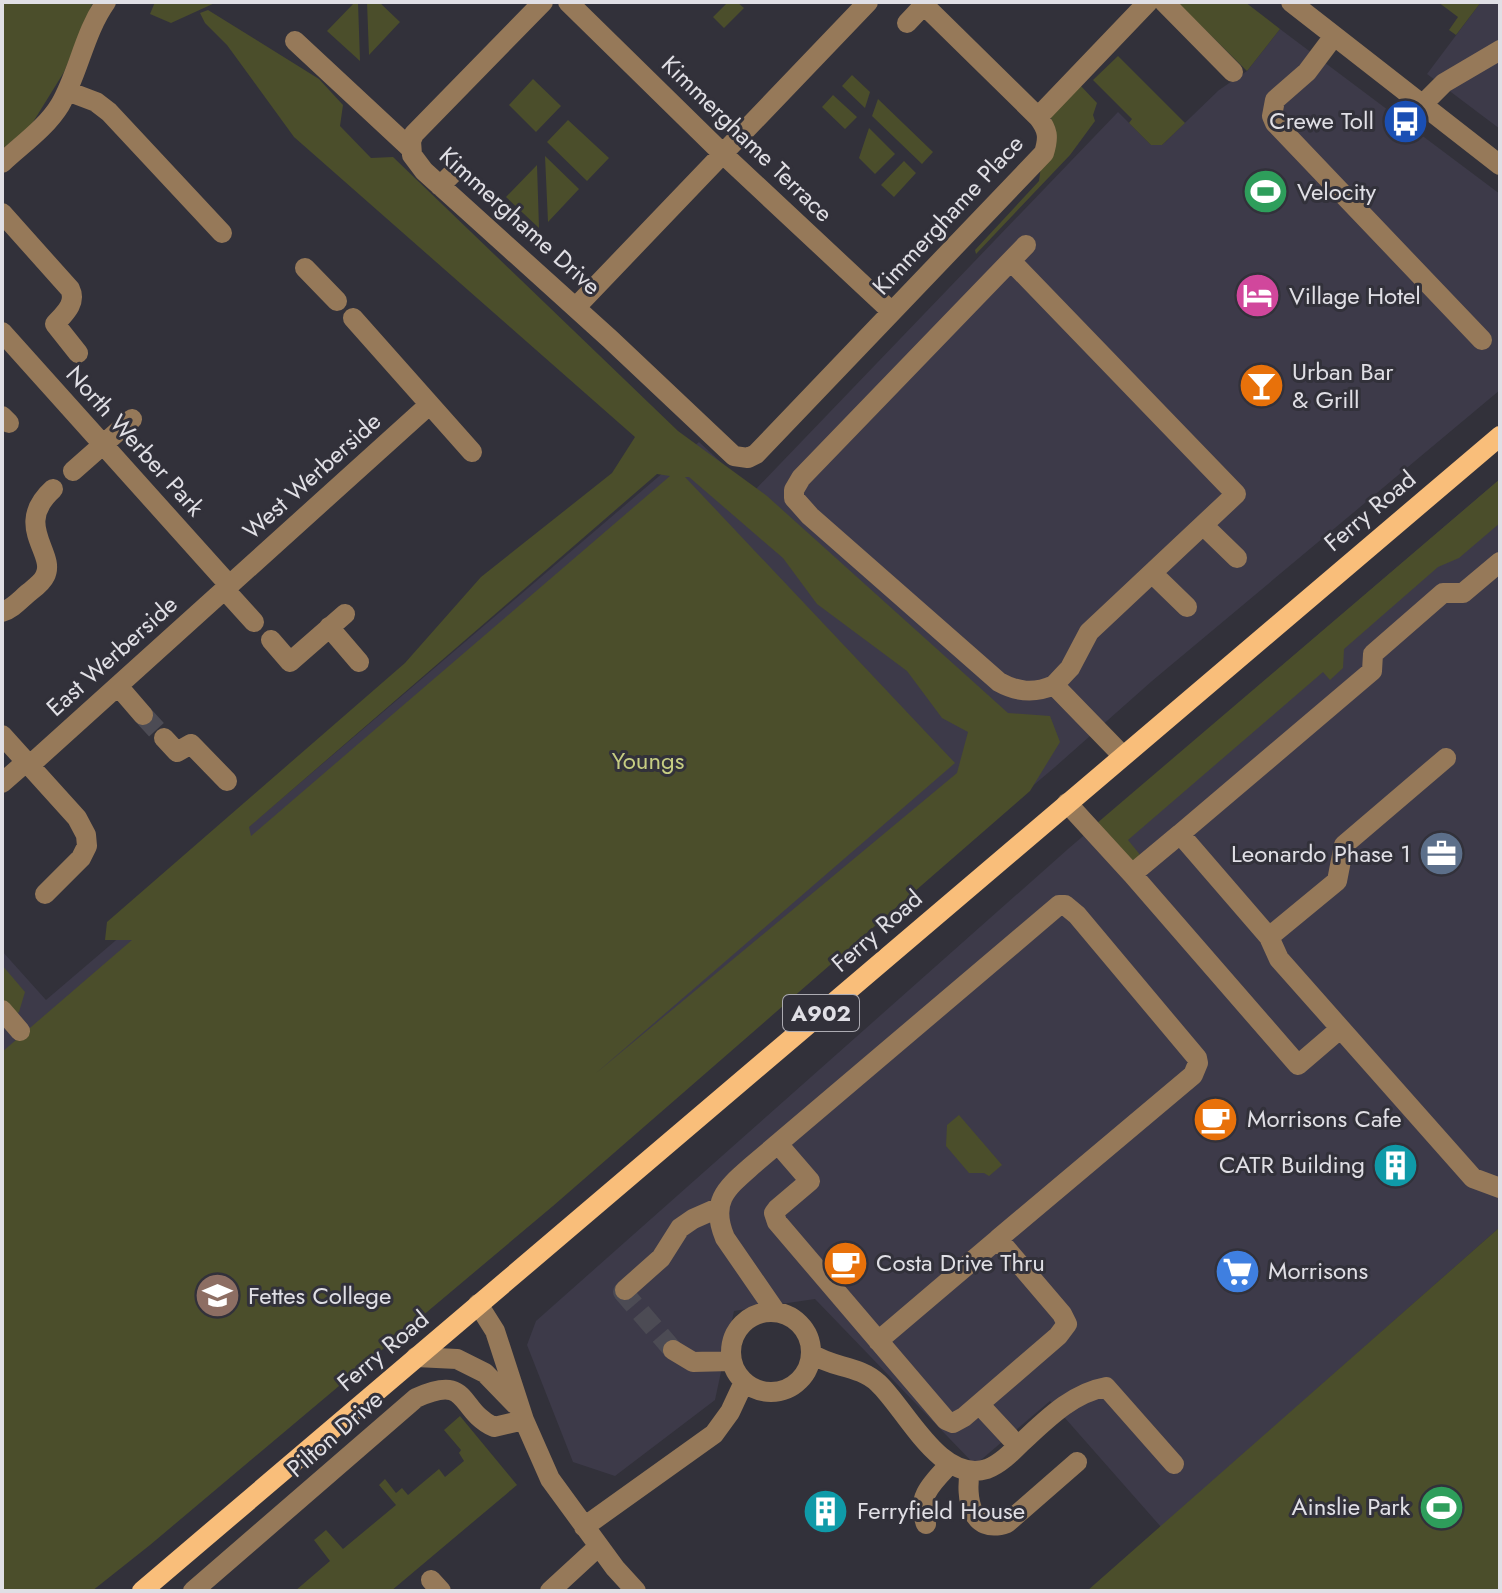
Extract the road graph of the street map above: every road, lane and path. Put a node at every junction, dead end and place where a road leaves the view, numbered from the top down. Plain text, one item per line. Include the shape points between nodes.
1 (106, 2) edge
2 (543, 2) edge
3 (568, 2) edge
4 (868, 2) edge
5 (1148, 2) edge
6 (1164, 2) edge
7 (923, 4) edge
8 (1297, 4) edge
9 (907, 23) dead end
10 (1334, 36) junction
11 (295, 41) dead end
12 (1500, 50) edge
13 (1233, 72) dead end
14 (67, 91) junction
15 (1422, 105) junction
16 (1038, 117) junction
17 (410, 148) junction
18 (723, 154) junction
19 (2, 163) edge
20 (1500, 165) edge
21 (2, 213) edge
22 (222, 233) dead end
23 (1026, 245) dead end
24 (1011, 261) junction
25 (305, 268) dead end
26 (337, 301) dead end
27 (576, 307) junction
28 (892, 312) junction
29 (353, 318) dead end
30 (2, 332) edge
31 (1482, 340) dead end
32 (78, 353) dead end
33 (429, 405) junction
34 (132, 419) dead end
35 (1500, 436) edge
36 (103, 444) junction
37 (472, 452) dead end
38 (748, 458) joint
39 (73, 471) dead end
40 (53, 489) dead end
41 (1203, 525) junction
42 (1237, 558) dead end
43 (1500, 562) edge
44 (1152, 573) junction
45 (228, 588) junction
46 (1187, 607) dead end
47 (2, 612) edge
48 (254, 622) dead end
49 (271, 640) dead end
50 (359, 662) dead end
51 (1054, 685) junction
52 (118, 686) junction
53 (143, 715) tunnel mouth
54 (2, 735) edge
55 (164, 738) tunnel mouth
56 (1122, 755) junction
57 (1446, 758) dead end
58 (28, 764) junction
59 (227, 781) dead end
60 (2, 783) edge
61 (1067, 803) junction
62 (1180, 834) junction
63 (1132, 874) junction
64 (45, 894) dead end
65 (1269, 937) junction
66 (2, 1010) edge
67 (1340, 1029) junction
68 (20, 1031) dead end
69 (778, 1144) junction
70 (1500, 1188) edge
71 (718, 1208) junction
72 (998, 1239) junction
73 (625, 1290) dead end
74 (478, 1304) junction
75 (776, 1312) junction
76 (878, 1341) junction
77 (673, 1350) tunnel mouth
78 (812, 1354) junction
79 (416, 1357) junction
80 (731, 1361) junction
81 (744, 1382) junction
82 (979, 1404) junction
83 (522, 1415) junction
84 (1018, 1446) junction
85 (1077, 1462) dead end
86 (1174, 1464) dead end
87 (960, 1468) junction
88 (926, 1524) dead end
89 (584, 1527) junction
90 (599, 1546) junction
91 (142, 1591) edge
92 (193, 1591) edge
93 (550, 1591) edge
94 (636, 1591) edge

1 - 14 street via 88,33
2 - 17 street, Kimmerghame Drive via 414,134
3 - 18 street, Kimmerghame Terrace
4 - 18 street
5 - 16 street
6 - 13 street
7 - 9 street
7 - 16 street, Kimmerghame Place
8 - 10 street
10 - 15 street
10 - 31 street via 1307,72 1275,100 1275,123
11 - 17 street
12 - 15 street via 1444,83
14 - 19 street via 47,122
14 - 22 street via 109,112
15 - 20 street
16 - 28 street, Kimmerghame Place via 1047,130 1044,153
17 - 27 street, Kimmerghame Drive via 417,162 448,179
18 - 27 street
18 - 28 street, Kimmerghame Terrace
21 - 32 street via 70,289 72,302 55,324
23 - 24 street
24 - 41 street via 1236,494
24 - 51 street via 801,478 794,498 999,682 1025,691
25 - 26 street
27 - 38 street, Kimmerghame Drive via 616,333 734,456
28 - 38 street, Kimmerghame Place
29 - 33 street
30 - 36 street, North Werber Park
33 - 37 street
33 - 45 street, West Werberside
34 - 36 street
35 - 56 main road, Ferry Road / A902
36 - 39 street
36 - 45 street, North Werber Park
40 - 47 street via 39,505 36,519 46,575
41 - 42 street
41 - 44 street
43 - 62 street via 1463,593 1443,593 1373,654 1372,671
44 - 46 street
44 - 51 street via 1089,632
45 - 48 street, North Werber Park
45 - 52 street, East Werberside
49 - 50 street via 290,662 337,620
51 - 56 street
52 - 53 street
52 - 58 street, East Werberside
54 - 58 street
55 - 59 street via 177,752 191,744
56 - 61 main road, Ferry Road / A902
57 - 65 street via 1344,845 1337,881
58 - 60 street, East Werberside
58 - 64 street via 77,818 87,838 81,858
61 - 63 street
61 - 74 main road, Ferry Road / A902
62 - 63 street
62 - 65 street
63 - 67 street via 1298,1065
65 - 67 street via 1279,959
66 - 68 street
67 - 70 street via 1473,1178
69 - 71 street via 728,1188
69 - 72 street via 1065,905 1198,1063 1193,1075
69 - 76 street via 810,1181 777,1209 775,1219
71 - 73 street via 680,1228 661,1258
71 - 75 street via 725,1238
72 - 76 street
72 - 82 street via 1067,1324
74 - 79 main road, Ferry Road / A902
74 - 83 street via 495,1331
75 - 78 street via 802,1326
75 - 80 street via 761,1313 740,1325 730,1348
76 - 82 street via 949,1422
77 - 80 street via 693,1362
78 - 81 street via 793,1386 768,1392
78 - 87 street via 879,1383
79 - 83 street via 457,1359 485,1373
79 - 91 main road, Ferry Road / A902
80 - 81 street
81 - 89 street via 714,1434
82 - 84 street
83 - 89 street via 550,1479
83 - 92 street, Pilton Drive via 494,1427 450,1389 416,1398
84 - 86 street via 1075,1398 1106,1387
84 - 87 street via 988,1468
85 - 87 street via 997,1527 974,1514
87 - 88 street via 923,1496
89 - 90 street
90 - 93 street
90 - 94 street

